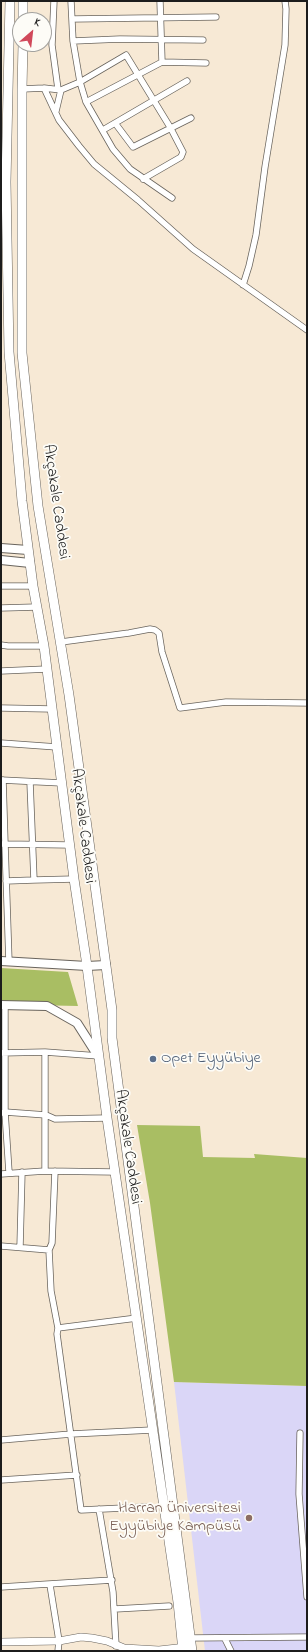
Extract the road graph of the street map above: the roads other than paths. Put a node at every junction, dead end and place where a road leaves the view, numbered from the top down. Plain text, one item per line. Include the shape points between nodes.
1 (10, 1) edge
2 (23, 1) edge
3 (54, 1) edge
4 (71, 1) edge
5 (160, 1) edge
6 (285, 1) edge
7 (23, 12) edge
8 (216, 17) dead end
9 (161, 18) junction
10 (72, 19) junction
11 (5, 29) edge
12 (52, 34) joint
13 (162, 40) junction
14 (203, 40) dead end
15 (73, 41) junction
16 (23, 52) edge
17 (162, 62) junction
18 (206, 63) dead end
19 (136, 74) junction
20 (187, 81) dead end
21 (80, 82) junction
22 (44, 88) junction
23 (22, 89) junction
24 (60, 89) junction
25 (4, 96) edge
26 (152, 100) junction
27 (86, 102) junction
28 (56, 112) junction
29 (191, 118) dead end
30 (115, 123) junction
31 (170, 127) junction
32 (103, 130) junction
33 (143, 179) junction
34 (4, 182) edge
35 (172, 198) dead end
36 (243, 285) junction
37 (307, 330) edge
38 (1, 548) edge
39 (28, 550) junction
40 (1, 560) edge
41 (30, 563) junction
42 (1, 586) edge
43 (33, 586) junction
44 (37, 607) junction
45 (1, 608) edge
46 (61, 642) junction
47 (1, 645) edge
48 (44, 646) junction
49 (46, 669) junction
50 (1, 671) edge
51 (307, 703) edge
52 (1, 708) edge
53 (52, 709) junction
54 (1, 743) edge
55 (57, 747) junction
56 (2, 780) edge
57 (30, 782) junction
58 (62, 783) junction
59 (3, 844) edge
60 (33, 844) junction
61 (69, 845) junction
62 (74, 879) junction
63 (34, 880) junction
64 (6, 881) junction
65 (5, 961) edge
66 (106, 965) junction
67 (87, 966) junction
68 (3, 1005) edge
69 (45, 1052) junction
70 (3, 1053) edge
71 (99, 1056) junction
72 (3, 1112) edge
73 (46, 1115) junction
74 (107, 1118) junction
75 (45, 1171) junction
76 (55, 1171) junction
77 (9, 1172) junction
78 (22, 1172) junction
79 (115, 1172) junction
80 (1, 1174) edge
81 (1, 1246) edge
82 (20, 1247) junction
83 (48, 1250) junction
84 (137, 1318) junction
85 (58, 1328) junction
86 (152, 1430) junction
87 (71, 1434) junction
88 (300, 1434) dead end
89 (1, 1440) edge
90 (76, 1475) junction
91 (1, 1480) edge
92 (145, 1507) dead end
93 (99, 1509) junction
94 (305, 1538) edge
95 (306, 1568) edge
96 (112, 1580) junction
97 (50, 1585) junction
98 (1, 1587) edge
99 (307, 1597) edge
100 (169, 1606) dead end
101 (115, 1609) junction
102 (307, 1637) edge
103 (225, 1638) junction
104 (59, 1641) junction
105 (1, 1642) edge
106 (116, 1646) junction
107 (187, 1646) edge
108 (129, 1650) edge
109 (58, 1651) edge
110 (231, 1651) edge

1 - 11 main road, Akçakale Caddesi
2 - 7 main road
3 - 12 street
4 - 10 street
5 - 9 street
6 - 36 street via 285,45 256,235
8 - 9 street
9 - 10 street
9 - 13 street
10 - 15 street
11 - 25 main road, Akçakale Caddesi
12 - 24 street via 53,57
13 - 14 street
13 - 15 street
13 - 17 street
15 - 21 street
16 - 23 main road, Akçakale Caddesi
17 - 18 street
17 - 19 street
19 - 21 street via 126,56
19 - 26 street
19 - 27 street
20 - 26 street
21 - 24 street
21 - 27 street
22 - 23 street
22 - 24 street
22 - 28 street
23 - 46 main road, Akçakale Caddesi via 22,353 38,506
24 - 28 street
25 - 34 main road, Akçakale Caddesi
26 - 30 street
26 - 31 street
27 - 32 street
28 - 36 street via 59,120 94,164 187,244
29 - 31 street
30 - 31 street via 133,147
30 - 32 street
31 - 33 street via 183,152 180,157
32 - 33 street via 130,169
33 - 35 street
34 - 39 main road, Akçakale Caddesi via 9,352
36 - 37 street
38 - 39 main road
39 - 41 main road, Akçakale Caddesi
40 - 41 main road
41 - 43 main road, Akçakale Caddesi
42 - 43 street
43 - 44 main road, Akçakale Caddesi
44 - 45 street
44 - 48 main road, Akçakale Caddesi
46 - 51 street via 150,628 155,630 180,708 226,702
46 - 66 main road, Akçakale Caddesi
47 - 48 street
48 - 49 main road, Akçakale Caddesi
49 - 50 street
49 - 53 main road, Akçakale Caddesi
52 - 53 street
53 - 55 main road, Akçakale Caddesi
54 - 55 street
55 - 58 main road, Akçakale Caddesi
56 - 57 street
56 - 59 street
57 - 58 street
57 - 60 street
58 - 61 main road, Akçakale Caddesi
59 - 60 street
59 - 64 street
60 - 61 street
60 - 63 street
61 - 62 main road, Akçakale Caddesi
62 - 63 street
62 - 67 main road, Akçakale Caddesi
63 - 64 street
64 - 65 street
65 - 67 main road
66 - 67 main road
66 - 107 main road, Akçakale Caddesi via 112,1010 112,1038
67 - 71 main road, Akçakale Caddesi
68 - 70 street
68 - 71 main road via 47,1006 77,1023
69 - 70 street
69 - 71 street
69 - 73 street
70 - 72 street
71 - 74 main road, Akçakale Caddesi
72 - 73 street
72 - 77 street
73 - 74 street via 55,1119
73 - 75 street
74 - 79 main road, Akçakale Caddesi
75 - 76 street
75 - 78 street
76 - 79 street
76 - 83 street via 52,1243
77 - 78 street
77 - 80 street
78 - 82 street
79 - 84 main road, Akçakale Caddesi
81 - 82 street
82 - 83 street
83 - 85 street via 51,1291
84 - 85 street
84 - 86 main road, Akçakale Caddesi
85 - 87 street
86 - 87 street
86 - 107 main road, Akçakale Caddesi
87 - 89 street
87 - 90 street
88 - 94 street via 299,1494
90 - 91 street
90 - 93 street via 81,1510
92 - 93 street
93 - 96 street
94 - 95 street
95 - 99 street
96 - 97 street
96 - 101 street
97 - 98 street
97 - 104 street
100 - 101 street
101 - 106 street
102 - 103 street
103 - 107 street
103 - 110 street
104 - 105 street
104 - 106 street via 81,1637 107,1641
104 - 109 street
106 - 108 street
107 - 108 street via 159,1650

